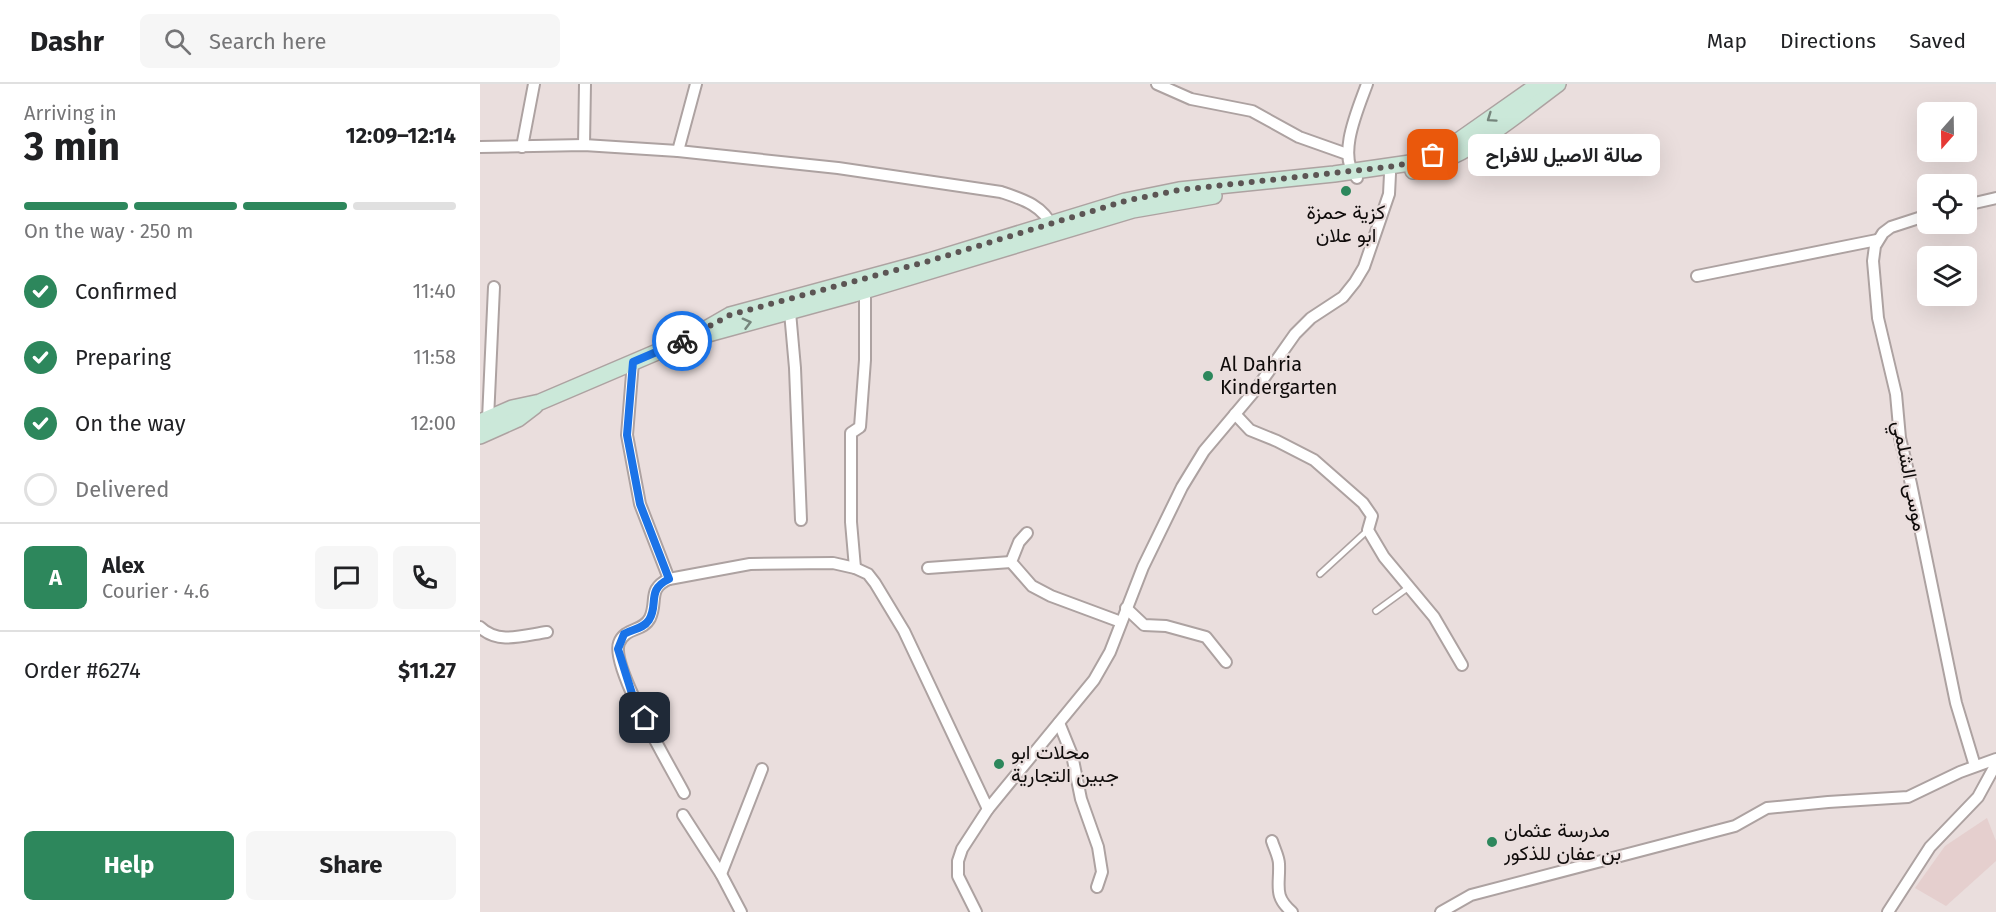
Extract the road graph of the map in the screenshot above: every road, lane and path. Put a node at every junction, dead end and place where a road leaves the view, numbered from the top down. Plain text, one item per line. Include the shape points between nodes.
1 (534, 84) edge
2 (585, 84) edge
3 (696, 84) edge
4 (1157, 84) edge
5 (1367, 84) edge
6 (1539, 84) edge
7 (1558, 84) edge
8 (584, 145) junction
9 (480, 147) edge
10 (522, 147) junction
11 (678, 151) junction
12 (1347, 154) junction
13 (1389, 171) junction
14 (1354, 175) junction
15 (1996, 198) edge
16 (1977, 202) edge
17 (1917, 219) edge
18 (1053, 228) junction
19 (1877, 240) junction
20 (1697, 276) dead end
21 (494, 286) dead end
22 (865, 291) junction
23 (788, 306) junction
24 (633, 362) junction
25 (540, 402) junction
26 (1235, 414) junction
27 (484, 420) edge
28 (480, 436) edge
29 (801, 520) dead end
30 (1368, 530) junction
31 (1027, 533) dead end
32 (1011, 562) junction
33 (855, 568) junction
34 (928, 568) dead end
35 (1320, 574) dead end
36 (669, 579) junction
37 (1409, 587) junction
38 (1126, 608) junction
39 (1376, 611) dead end
40 (1121, 622) junction
41 (480, 627) edge
42 (547, 632) dead end
43 (1226, 663) dead end
44 (1462, 665) dead end
45 (1059, 723) junction
46 (1996, 759) edge
47 (1996, 764) edge
48 (1975, 766) junction
49 (762, 769) dead end
50 (684, 793) dead end
51 (988, 809) junction
52 (684, 815) dead end
53 (1272, 841) dead end
54 (721, 874) junction
55 (1097, 886) dead end
56 (741, 912) edge
57 (976, 912) edge
58 (1292, 912) edge
59 (1441, 912) edge
60 (1888, 912) edge

1 - 10 street
2 - 8 street
3 - 11 street
4 - 12 street via 1191,99 1252,111 1299,137
5 - 12 street
6 -> 13 main road via 1433,155
7 - 13 main road via 1459,155 1412,172
8 - 10 street
8 - 11 street
9 - 10 street
11 - 18 street via 838,168 1001,192 1041,209
12 - 14 street
13 - 14 main road
13 - 26 street via 1389,194 1355,282 1343,297 1302,325
14 - 18 main road via 1179,190 1125,201
15 - 16 street
17 - 19 street via 1891,227
18 - 22 main road
18 - 23 main road via 929,261
19 - 20 street
19 - 48 street, موسى الشلمي via 1872,261 1878,318 1896,394 1900,438 1956,703
21 - 27 street
22 - 23 main road
22 - 33 street via 860,427 851,433
23 - 24 main road via 730,315 690,338
23 - 29 street
24 - 25 main road
24 - 36 street via 627,435 640,504
25 - 27 main road
25 - 28 main road via 518,419
26 - 30 street via 1250,430 1314,460 1339,481 1372,516
26 - 38 street via 1182,487
30 - 35 lane
30 - 37 street
31 - 32 street
32 - 34 street
32 - 40 street via 1032,586
33 - 36 street via 833,563 750,564
33 - 51 street via 872,579 904,631
36 - 50 street via 656,590 647,622 624,634 618,653 634,700
37 - 39 lane
37 - 44 street via 1434,617
38 - 40 street
38 - 43 street via 1144,626 1166,626 1206,638
40 - 45 street via 1094,680
41 - 42 street via 497,638
45 - 51 street
45 - 55 street via 1098,847 1102,872
46 - 48 street
47 - 60 street via 1978,797 1930,847
48 - 59 street via 1908,797 1767,808 1735,826 1471,895
49 - 54 street
51 - 57 street via 962,849 957,866
52 - 54 street
53 - 58 street via 1279,863 1277,884 1282,904
54 - 56 street

